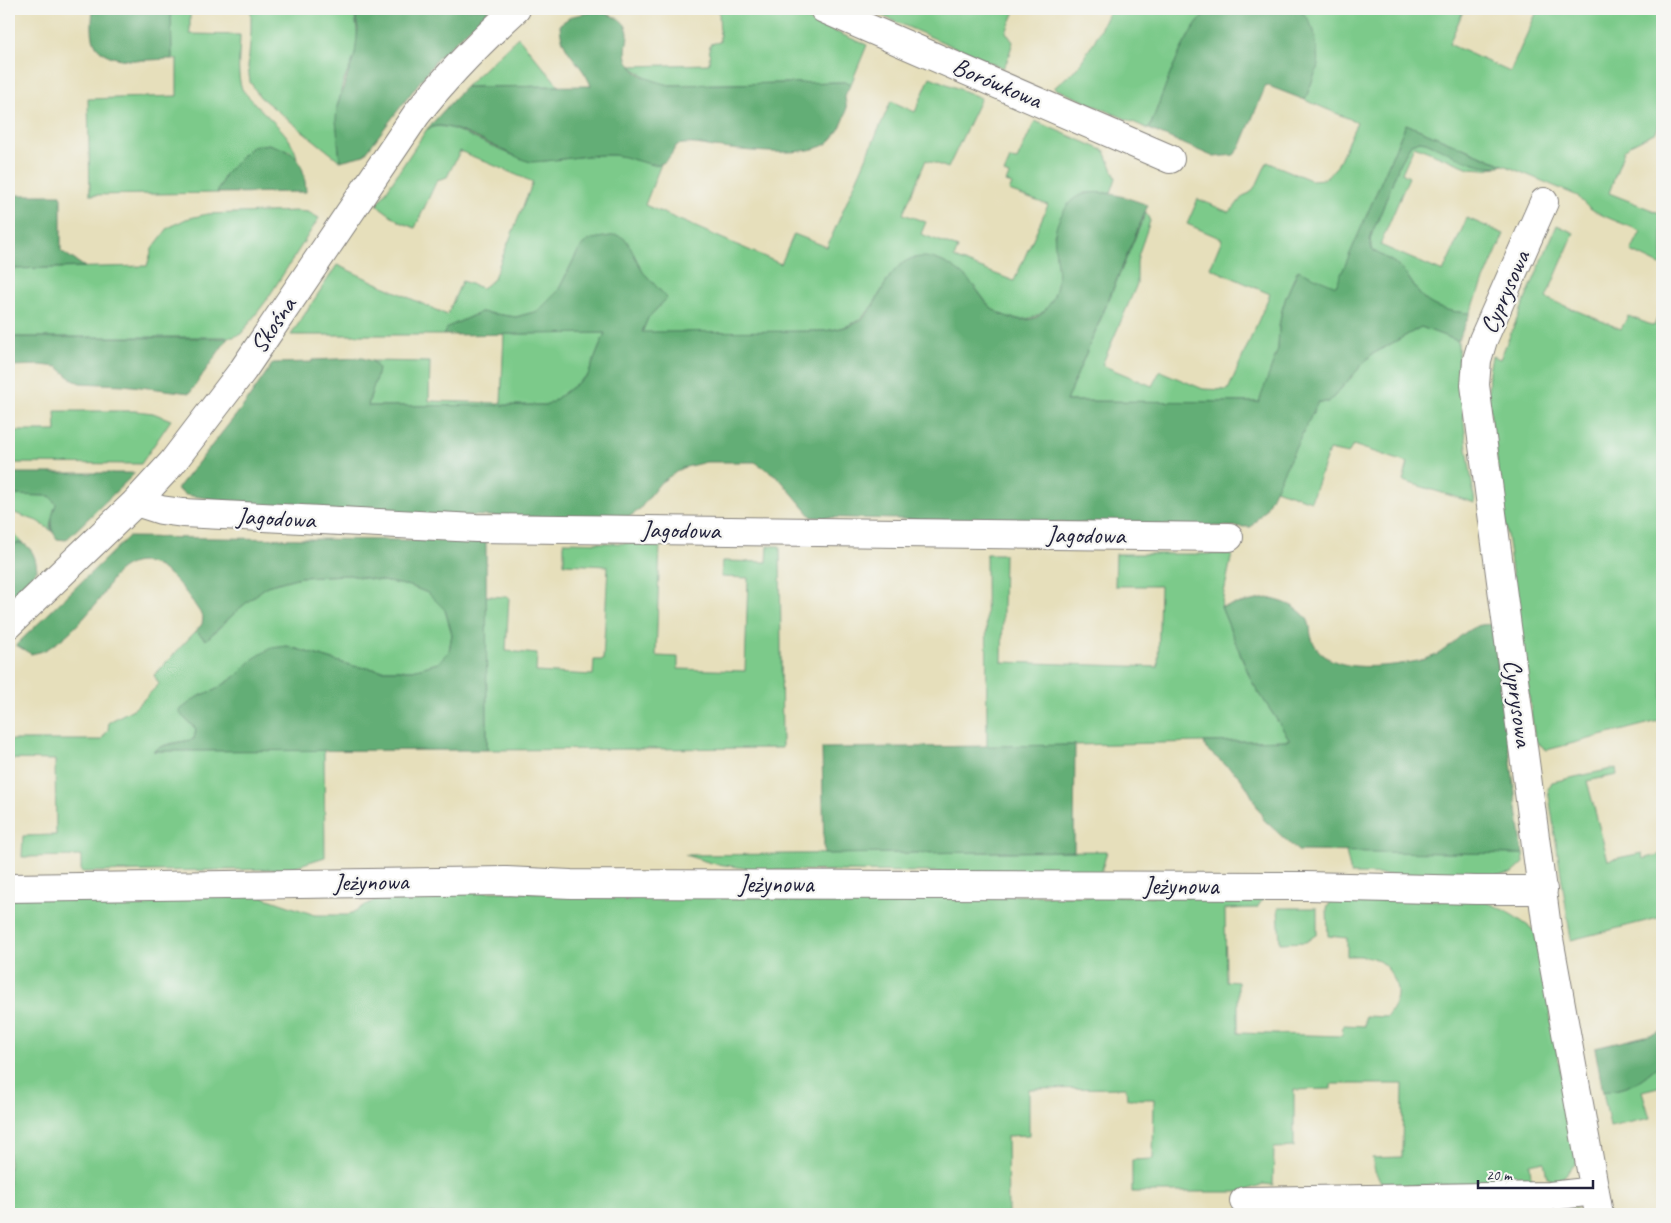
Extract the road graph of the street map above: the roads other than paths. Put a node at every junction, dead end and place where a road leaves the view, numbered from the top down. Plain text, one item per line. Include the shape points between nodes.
1 (516, 9) edge
2 (824, 9) edge
3 (1170, 158) dead end
4 (1544, 202) dead end
5 (136, 502) junction
6 (1228, 537) dead end
7 (9, 624) edge
8 (9, 888) edge
9 (1543, 890) junction
10 (1244, 1201) dead end
11 (1597, 1202) edge

1 - 5 street, Skośna via 475,47 422,108 243,370 172,463
2 - 3 street, Borówkowa
4 - 9 street, Cyprysowa via 1483,340 1475,372
5 - 6 street, Jagodowa via 183,513 476,528
5 - 7 street, Skośna
8 - 9 street, Jeżynowa via 506,881
9 - 11 street, Cyprysowa via 1547,928
10 - 11 street via 1550,1196

